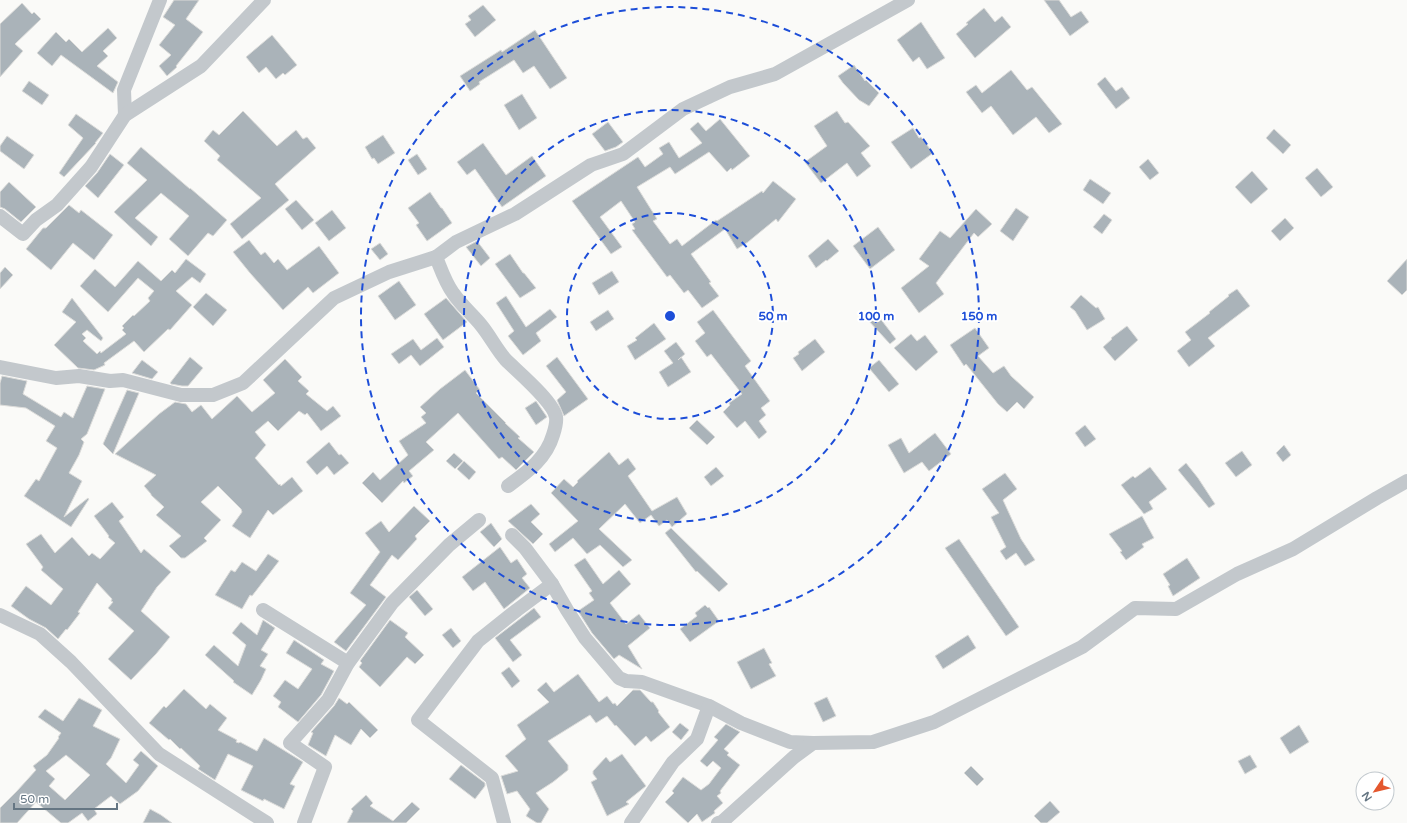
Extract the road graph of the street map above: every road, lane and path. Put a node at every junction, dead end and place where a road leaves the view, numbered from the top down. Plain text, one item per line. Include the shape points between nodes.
1 (160, 0) edge
2 (264, 0) edge
3 (908, 0) edge
4 (125, 115) junction
5 (0, 216) edge
6 (436, 257) junction
7 (0, 367) edge
8 (1407, 481) edge
9 (508, 486) dead end
10 (479, 520) dead end
11 (512, 535) dead end
12 (552, 584) junction
13 (263, 610) dead end
14 (0, 616) edge
15 (348, 663) junction
16 (709, 706) junction
17 (813, 743) junction
18 (267, 823) edge
19 (304, 823) edge
20 (504, 823) edge
21 (631, 823) edge
22 (718, 823) edge

1 - 4 street via 124,90
2 - 4 street via 200,66
3 - 6 street via 776,74 730,87 683,109 623,154 591,165 515,214 456,242
4 - 5 street via 91,167 57,205 36,220 23,234
6 - 7 street via 389,272 334,298 243,382 214,395 181,395 122,380 110,381 79,376 56,378
6 - 9 street via 453,293 506,359 527,378 556,416 556,427 550,446 528,471
8 - 17 street via 1293,549 1237,574 1176,609 1135,608 1082,647 934,722 873,742
10 - 15 street via 449,545 392,603
11 - 12 street
12 - 16 street via 585,638 619,678 642,682
12 - 20 street via 478,641 418,720 492,778
13 - 15 street
14 - 18 street via 40,634 71,662 159,754
15 - 19 street via 328,700 290,743 325,767
16 - 17 street via 741,723 790,742
16 - 21 street via 698,739 673,762
17 - 22 street

